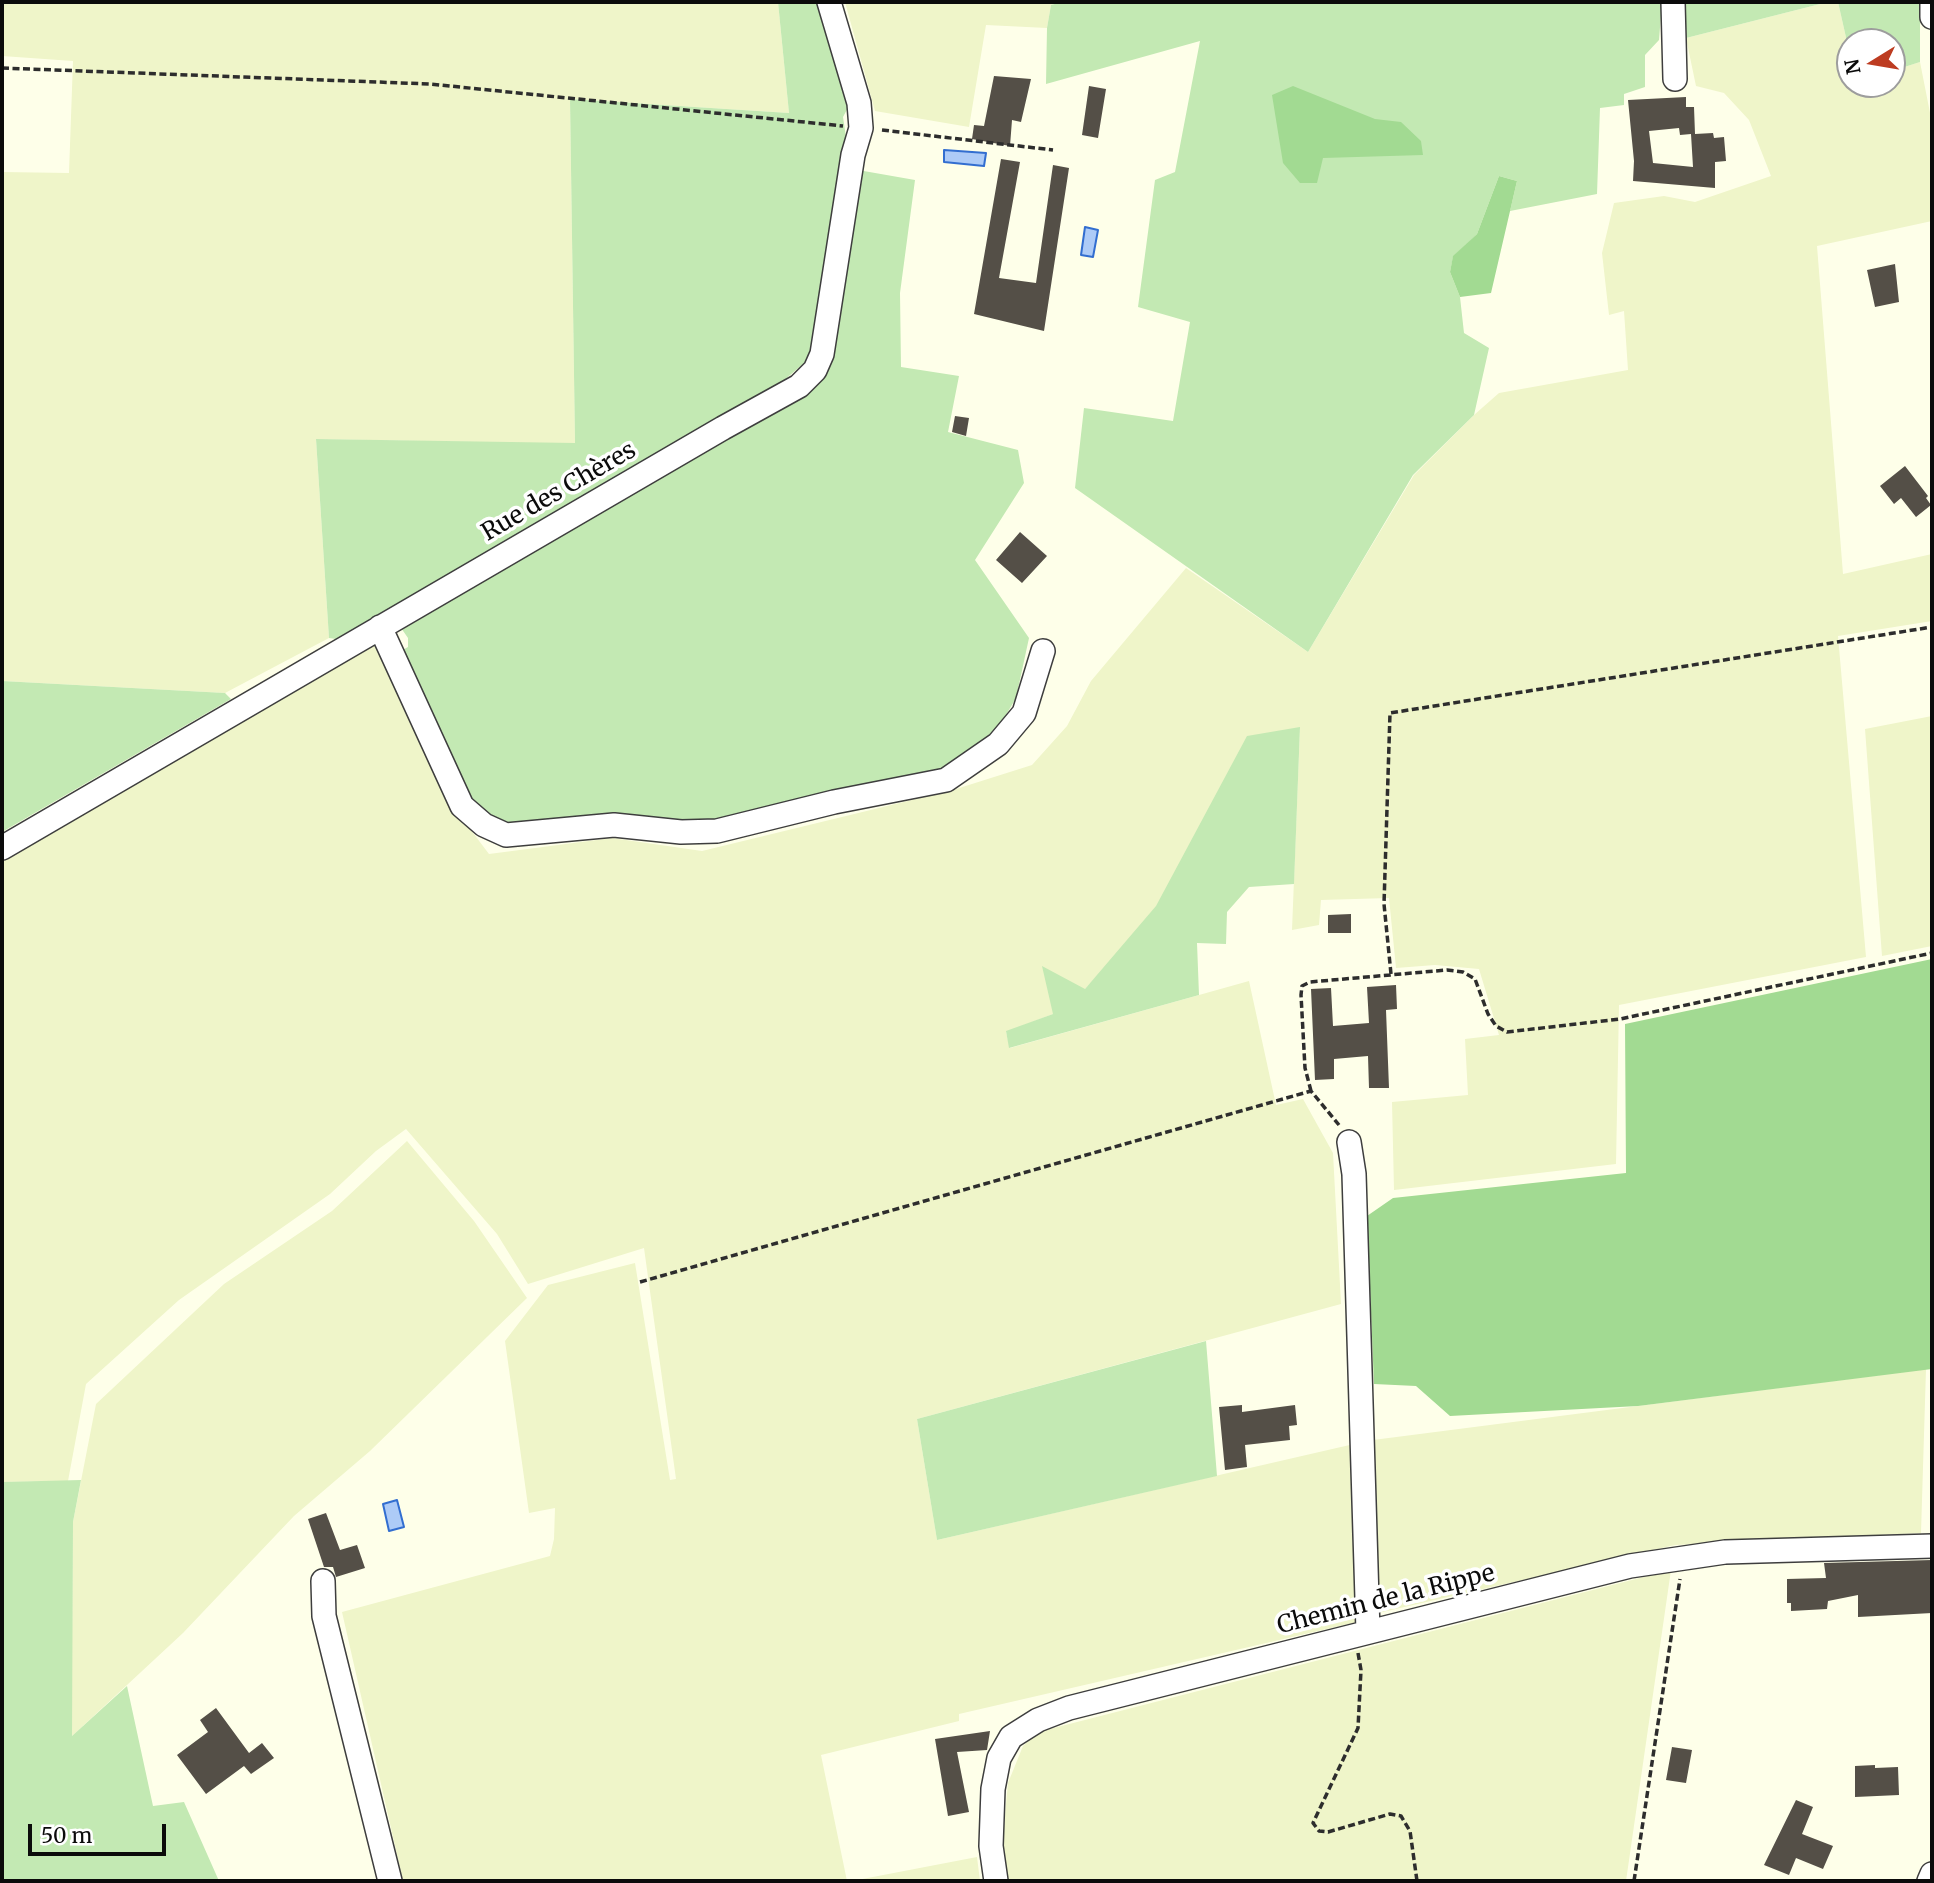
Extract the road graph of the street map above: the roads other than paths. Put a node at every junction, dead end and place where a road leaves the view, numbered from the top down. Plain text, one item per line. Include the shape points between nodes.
1 (829, 2) edge
2 (1673, 2) edge
3 (1932, 2) edge
4 (1932, 17) edge
5 (1675, 79) dead end
6 (380, 627) junction
7 (1043, 651) dead end
8 (2, 849) edge
9 (1349, 1142) road end
10 (1932, 1546) edge
11 (323, 1581) dead end
12 (1362, 1633) junction
13 (1932, 1874) edge
14 (390, 1881) edge
15 (996, 1881) edge
16 (1929, 1881) edge

1 - 6 street, Rue des Chères via 859,103 861,128 822,354 815,370 799,386
2 - 5 street
3 - 4 street
6 - 7 street via 463,806 484,825 506,835 614,825 718,831 946,780 998,744 1024,713
6 - 8 street, Rue des Chères
9 - 12 street via 1354,1174
10 - 12 street, Chemin de la Rippe via 1692,1556 1630,1566
11 - 14 street via 324,1616
12 - 15 street, Chemin de la Rippe via 1069,1708 1011,1737 999,1758 993,1789 991,1846
13 - 16 street

